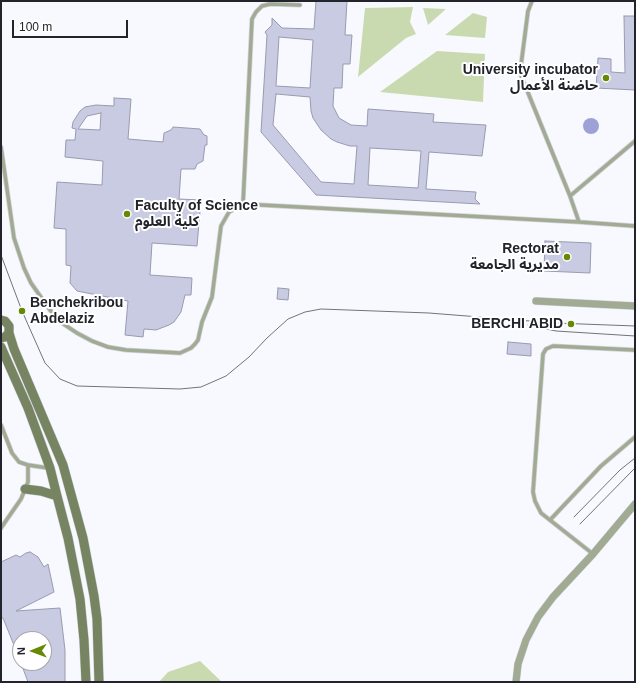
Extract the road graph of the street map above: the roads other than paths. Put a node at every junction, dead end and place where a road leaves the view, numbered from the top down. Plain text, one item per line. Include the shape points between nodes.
1 (532, 1) edge
2 (300, 6) dead end
3 (635, 141) edge
4 (1, 147) edge
5 (570, 196) junction
6 (243, 204) junction
7 (578, 222) junction
8 (635, 226) edge
9 (536, 301) dead end
10 (635, 306) edge
11 (1, 319) edge
12 (9, 333) junction
13 (1, 338) edge
14 (1, 346) edge
15 (635, 350) edge
16 (1, 425) edge
17 (635, 437) edge
18 (28, 465) junction
19 (63, 465) junction
20 (50, 468) junction
21 (25, 489) junction
22 (57, 496) junction
23 (635, 504) edge
24 (550, 520) junction
25 (1, 528) edge
26 (593, 554) junction
27 (86, 682) edge
28 (99, 682) edge
29 (516, 682) edge

1 - 5 lane via 528,11 520,73
2 - 6 lane via 262,6 252,19
3 - 5 lane
4 - 6 lane via 14,238 31,283 62,323 92,341 108,347 180,353 195,344 212,297 221,226 229,212
5 - 7 lane
6 - 7 lane
7 - 8 lane
9 - 10 street
11 - 12 main road via 8,323
12 - 13 main road
12 - 19 main road
14 - 20 main road
15 - 24 lane via 553,346 544,351 534,492 536,506
16 - 18 lane via 12,453 19,462
17 - 24 lane via 601,466
18 - 20 lane
18 - 21 lane via 28,482
19 - 20 main road
19 - 28 main road via 83,538 94,596
20 - 22 main road
21 - 22 main road
21 - 25 lane
22 - 27 main road via 80,599
23 - 26 street
24 - 26 lane
26 - 29 street via 538,617 526,640 518,664

